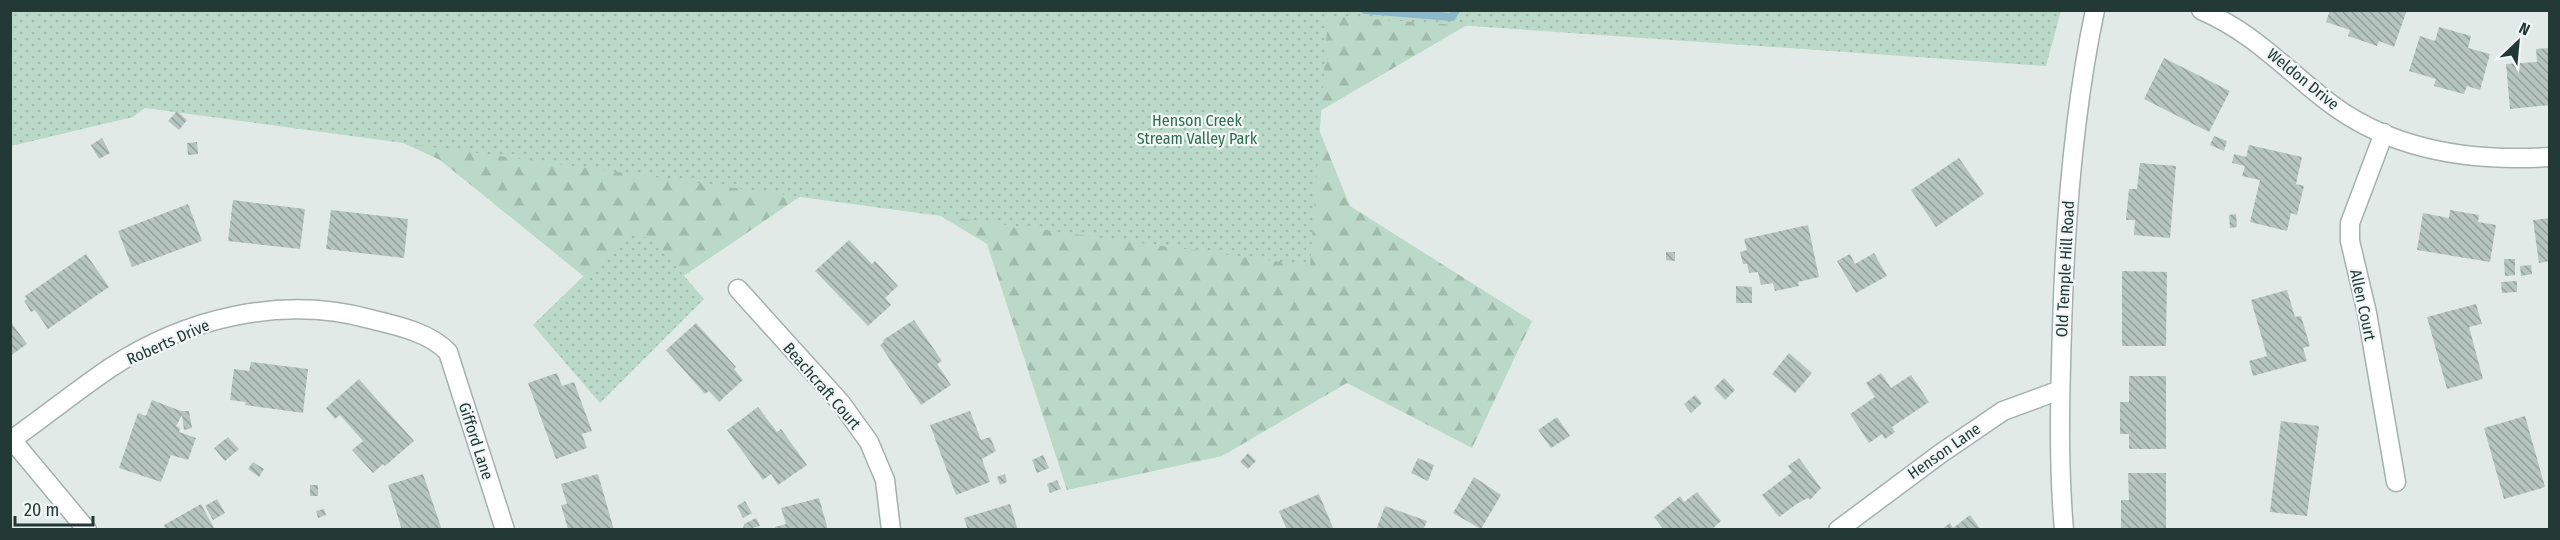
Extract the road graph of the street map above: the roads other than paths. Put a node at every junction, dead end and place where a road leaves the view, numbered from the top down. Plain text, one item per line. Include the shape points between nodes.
1 (2095, 10) edge
2 (2201, 10) edge
3 (2384, 133) junction
4 (2550, 157) edge
5 (738, 289) dead end
6 (448, 352) joint
7 (2060, 390) junction
8 (11, 440) edge
9 (2396, 482) dead end
10 (87, 530) edge
11 (505, 530) edge
12 (891, 530) edge
13 (1839, 530) edge
14 (2064, 530) edge

1 - 7 street, Old Temple Hill Road via 2069,200
2 - 3 street, Weldon Drive via 2246,34 2327,101
3 - 4 street, Weldon Drive via 2411,144 2470,156 2508,160
3 - 9 street, Allen Court via 2350,223 2350,241 2367,313
5 - 12 street, Beachcraft Court via 841,403 869,442 885,480
6 - 8 street, Roberts Drive via 413,332 361,316 308,308 257,311 201,325 112,367
6 - 11 street, Gifford Lane
7 - 13 street, Henson Lane via 2003,411
7 - 14 street, Old Temple Hill Road
8 - 10 street

